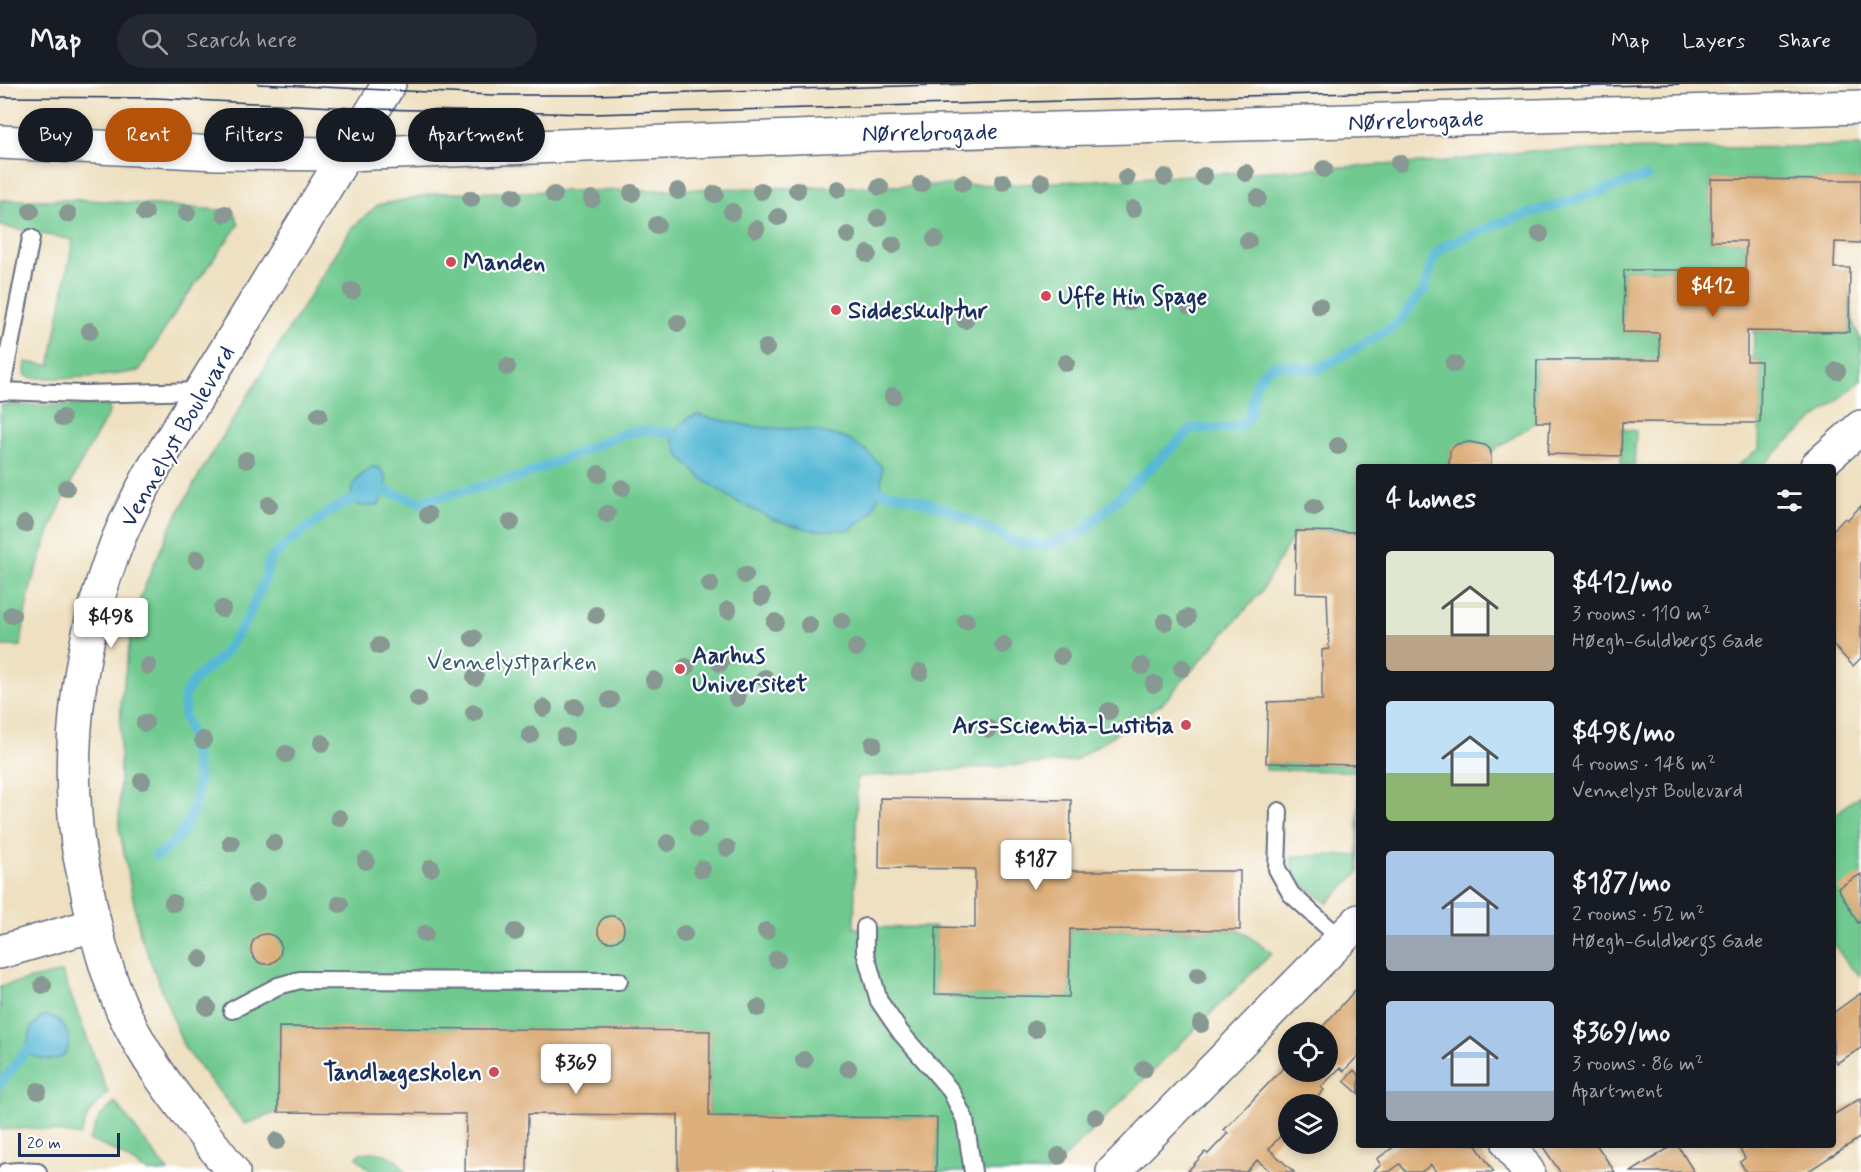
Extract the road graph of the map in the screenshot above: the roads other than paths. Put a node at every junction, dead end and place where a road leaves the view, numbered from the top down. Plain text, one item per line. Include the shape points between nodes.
1 (389, 84) edge
2 (1861, 107) edge
3 (375, 108) edge
4 (0, 142) edge
5 (396, 152) edge
6 (316, 154) edge
7 (342, 162) edge
8 (31, 238) dead end
9 (201, 390) junction
10 (1, 391) edge
11 (1861, 427) edge
12 (1819, 464) edge
13 (1279, 811) dead end
14 (94, 925) junction
15 (865, 927) dead end
16 (1354, 927) edge
17 (0, 952) edge
18 (619, 981) dead end
19 (232, 1010) dead end
20 (1512, 1148) edge
21 (6, 1172) edge
22 (38, 1172) edge
23 (233, 1172) edge
24 (974, 1172) edge
25 (1113, 1172) edge
26 (1528, 1172) edge

1 - 3 main road, Vennelyst Boulevard
2 - 5 main road, Nørrebrogade via 874,134
4 - 6 main road, Nørrebrogade
7 - 9 main road, Vennelyst Boulevard
8 - 10 lane
9 - 10 lane via 84,394
9 - 14 main road, Vennelyst Boulevard via 152,471 116,544 86,645 74,762 78,844
11 - 12 main road
13 - 16 lane via 1277,868 1291,894
14 - 17 main road
14 - 23 main road, Vennelyst Boulevard via 124,1011 154,1069
15 - 24 lane via 865,952 879,1001 951,1091 965,1120
16 - 25 main road
18 - 19 lane via 300,980 278,986
20 - 26 main road
21 - 22 lane

